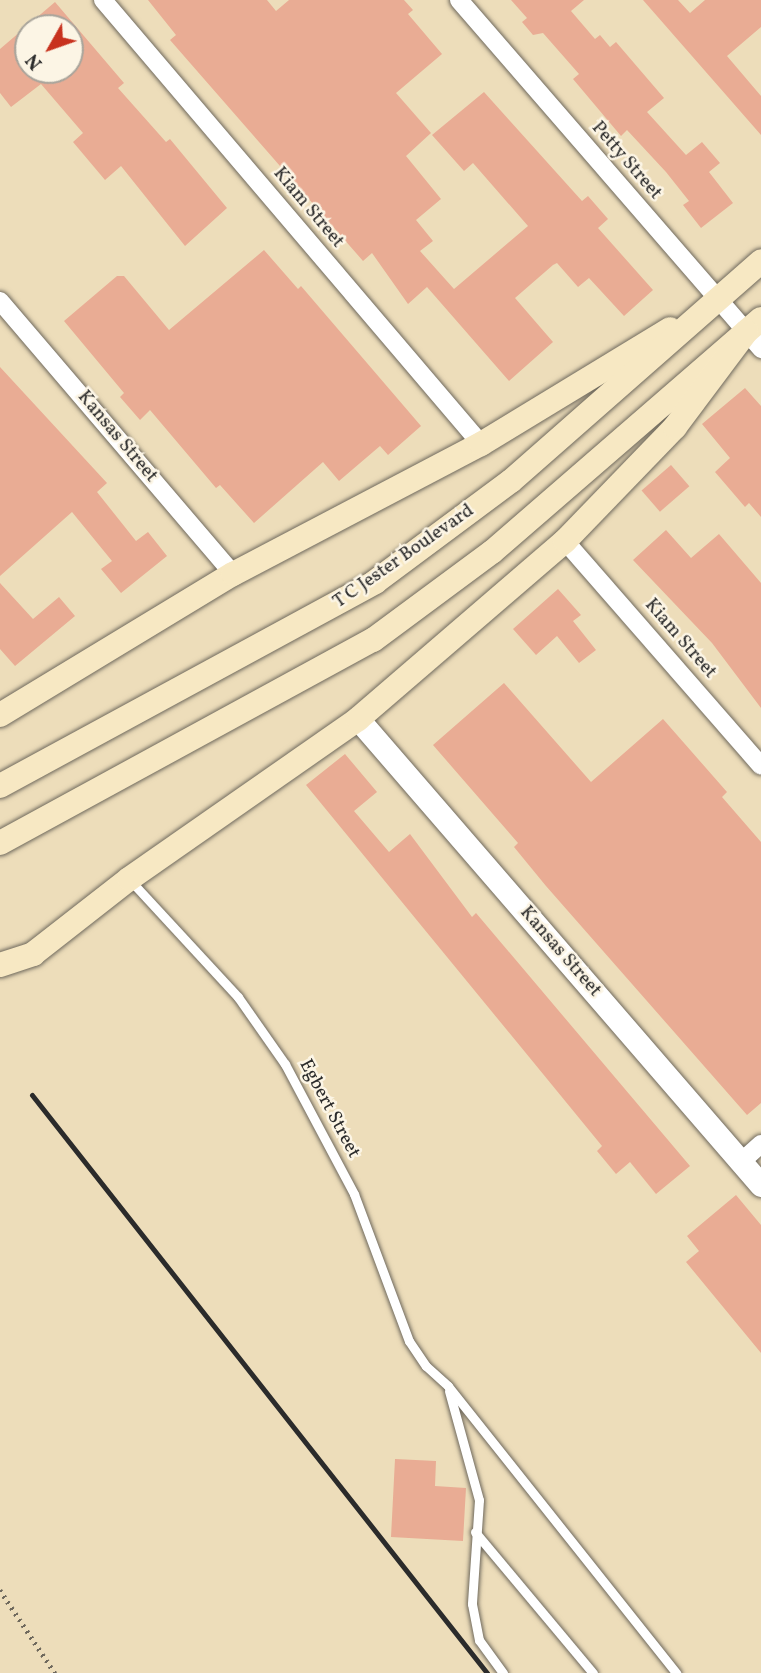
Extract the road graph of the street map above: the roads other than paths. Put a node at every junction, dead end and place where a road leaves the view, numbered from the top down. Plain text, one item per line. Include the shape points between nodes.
1 (103, 0) edge
2 (459, 0) edge
3 (761, 261) edge
4 (719, 299) junction
5 (0, 301) edge
6 (756, 333) edge
7 (481, 444) junction
8 (565, 541) junction
9 (233, 574) junction
10 (0, 715) edge
11 (358, 719) junction
12 (761, 766) edge
13 (0, 786) edge
14 (6, 840) edge
15 (129, 879) junction
16 (0, 965) edge
17 (761, 1144) edge
18 (740, 1162) junction
19 (761, 1185) edge
20 (448, 1386) junction
21 (475, 1532) junction
22 (503, 1673) edge
23 (593, 1673) edge
24 (676, 1673) edge

1 - 7 street, Kiam Street
2 - 4 street, Petty Street
3 - 4 main road, T C Jester Boulevard
4 - 6 street, Petty Street
4 - 7 main road
4 - 13 main road, T C Jester Boulevard via 511,481 374,582
5 - 9 street, Kansas Street
6 - 8 main road via 675,427
6 - 14 main road via 492,552 383,633
7 - 9 main road
8 - 11 main road
8 - 12 street, Kiam Street
9 - 10 main road
11 - 15 main road
11 - 18 street, Kansas Street
15 - 16 main road via 33,954
15 - 20 lane, Egbert Street via 238,997 278,1052 354,1194 409,1341
17 - 18 street
18 - 19 street, Kansas Street
20 - 21 lane via 479,1500
20 - 24 lane, Egbert Street
21 - 22 lane via 472,1604 479,1640
21 - 23 lane

